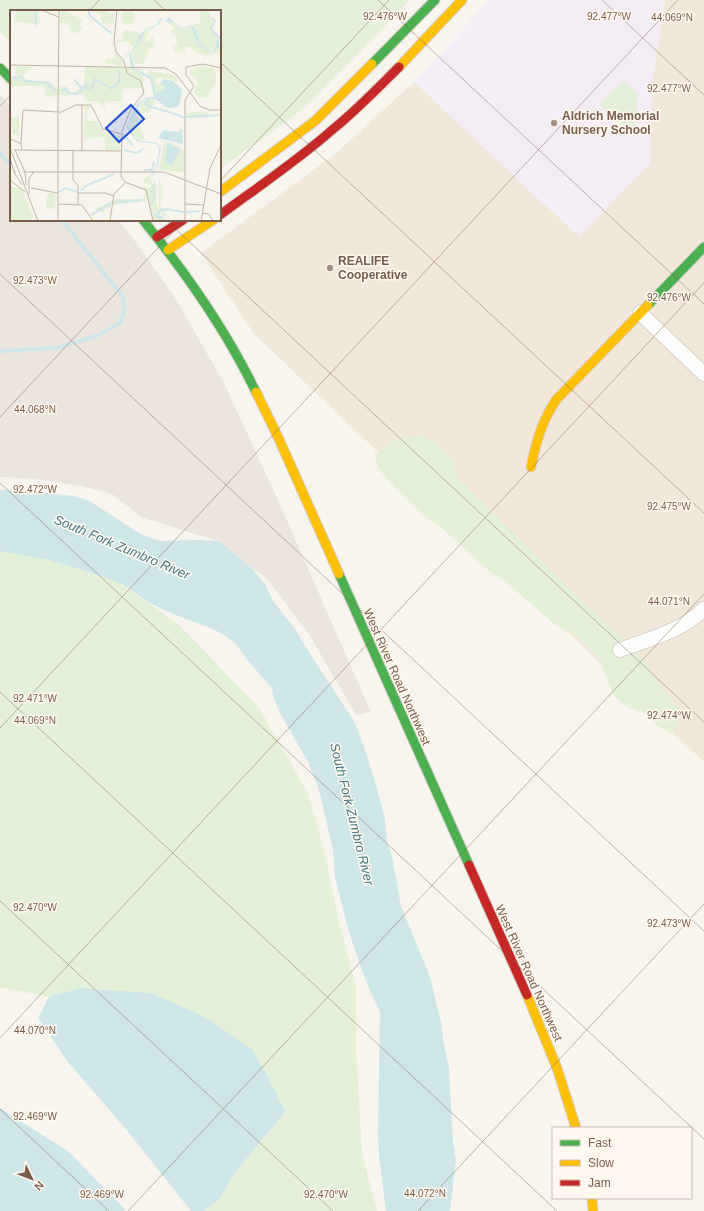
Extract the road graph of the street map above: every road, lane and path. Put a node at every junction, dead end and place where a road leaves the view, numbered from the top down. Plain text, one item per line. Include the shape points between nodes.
1 (435, 0) edge
2 (462, 0) edge
3 (0, 68) edge
4 (10, 78) edge
5 (221, 191) edge
6 (221, 214) edge
7 (144, 221) edge
8 (181, 221) edge
9 (212, 221) edge
10 (157, 237) junction
11 (704, 247) edge
12 (168, 250) junction
13 (640, 313) junction
14 (704, 374) edge
15 (531, 467) dead end
16 (704, 609) edge
17 (620, 650) dead end
18 (576, 1127) edge
19 (592, 1199) edge
20 (593, 1211) edge

1 - 5 main road via 315,121
2 - 6 main road via 400,66 346,118 315,145
3 - 4 main road
7 - 10 main road, West River Road Northwest
8 - 10 main road
9 - 12 main road
10 - 12 main road, West River Road Northwest
11 - 13 main road
12 - 18 main road, West River Road Northwest via 221,329 248,375 278,437 540,1025
13 - 14 street
13 - 15 main road via 556,400 538,434
16 - 17 street via 678,628
19 - 20 main road

